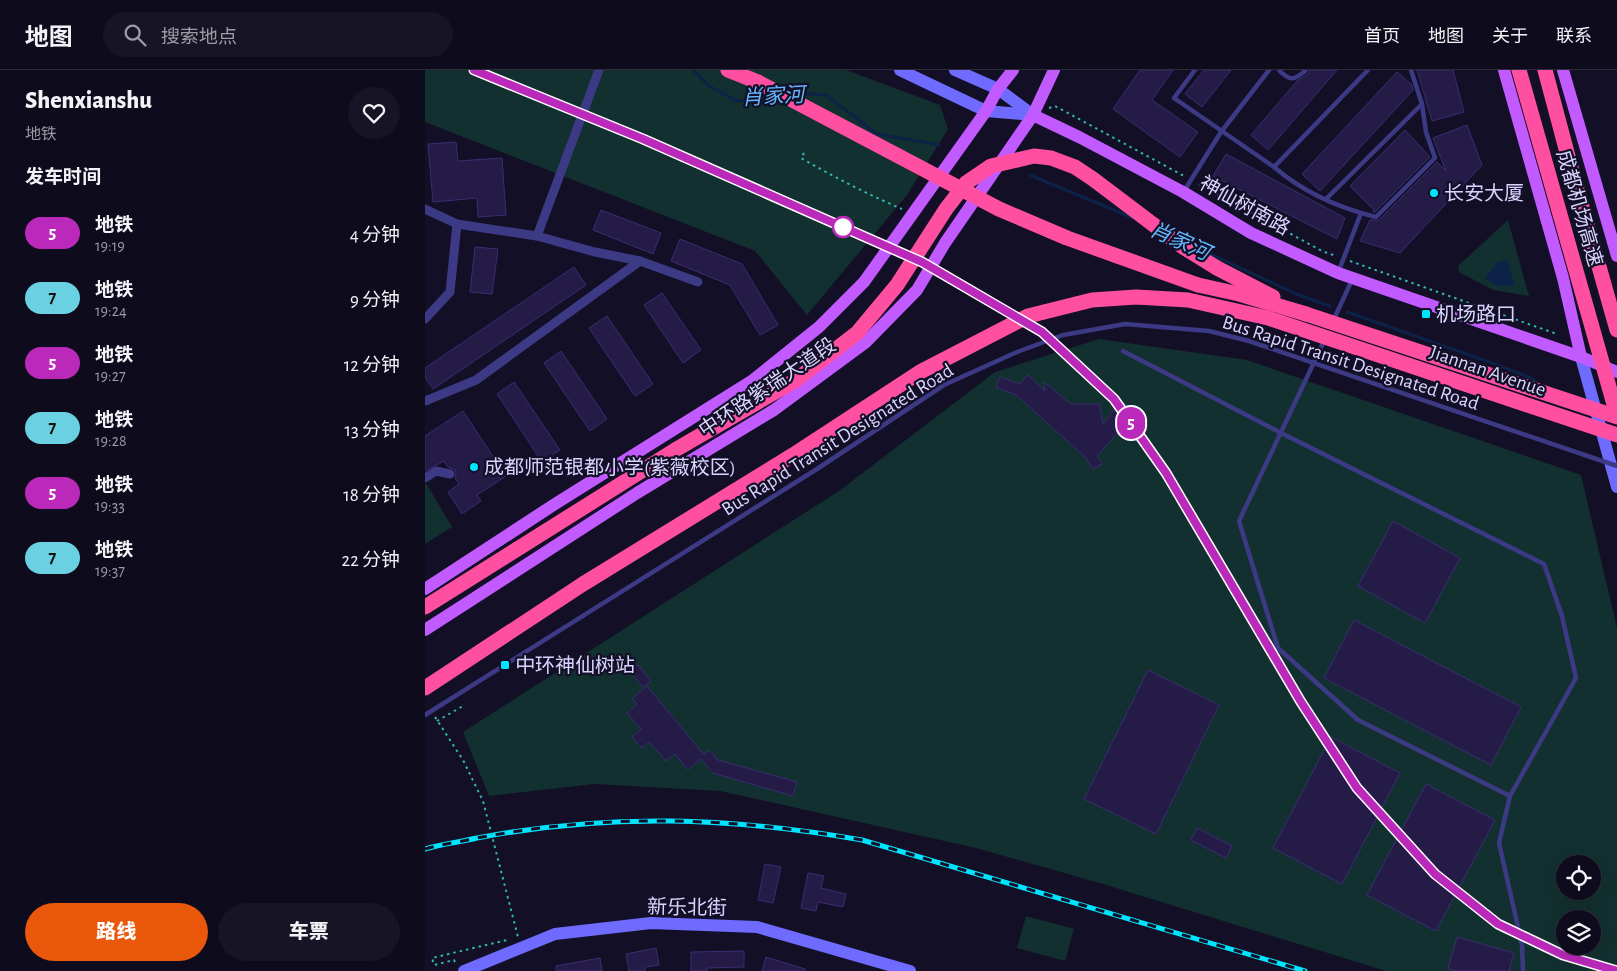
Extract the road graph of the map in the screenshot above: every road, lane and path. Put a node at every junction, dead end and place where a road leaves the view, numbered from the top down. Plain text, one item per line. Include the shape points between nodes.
1 (599, 70) edge
2 (728, 70) edge
3 (901, 70) edge
4 (955, 70) edge
5 (1013, 70) edge
6 (1054, 70) edge
7 (1195, 70) edge
8 (1269, 70) edge
9 (1279, 70) edge
10 (1306, 70) edge
11 (1368, 70) edge
12 (1411, 70) edge
13 (1504, 70) edge
14 (1519, 70) edge
15 (1545, 70) edge
16 (1563, 70) edge
17 (998, 89) junction
18 (1422, 104) junction
19 (986, 111) junction
20 (1033, 115) junction
21 (1221, 132) junction
22 (804, 153) dead end
23 (1274, 167) junction
24 (1191, 180) junction
25 (1183, 192) junction
26 (1326, 199) junction
27 (425, 209) edge
28 (1361, 213) junction
29 (913, 214) junction
30 (457, 224) junction
31 (537, 236) junction
32 (1617, 256) edge
33 (1344, 258) junction
34 (639, 261) junction
35 (1338, 273) junction
36 (1353, 279) junction
37 (698, 282) dead end
38 (1198, 285) junction
39 (1306, 314) junction
40 (1268, 318) junction
41 (425, 319) edge
42 (1617, 330) edge
43 (1561, 339) dead end
44 (1123, 351) dead end
45 (1581, 357) junction
46 (1617, 364) edge
47 (1617, 372) edge
48 (425, 401) edge
49 (1617, 416) edge
50 (1281, 433) junction
51 (1617, 435) edge
52 (1617, 466) edge
53 (450, 474) dead end
54 (425, 478) edge
55 (1617, 487) edge
56 (425, 589) edge
57 (425, 607) edge
58 (425, 630) edge
59 (425, 688) edge
60 (463, 706) dead end
61 (425, 715) edge
62 (433, 715) dead end
63 (437, 721) junction
64 (1510, 796) junction
65 (518, 937) dead end
66 (509, 939) dead end
67 (454, 960) dead end
68 (464, 971) edge
69 (910, 971) edge
70 (1523, 971) edge

1 - 31 street
2 - 38 highway, bridge via 758,82 999,209 1067,238
3 - 19 street, 神仙树南路
4 - 17 street
5 - 17 main road, 中环路紫瑞大道段
6 - 20 main road, 中环路紫瑞大道段
7 - 21 lane via 1174,98
8 - 21 lane
9 - 10 lane via 1292,79
11 - 23 lane
12 - 18 lane
13 - 45 main road via 1563,278
14 - 49 highway, 成都机场高速, bridge
15 - 42 highway, 成都机场高速
16 - 32 main road
17 - 19 main road, 中环路紫瑞大道段
17 - 20 street
18 - 26 lane
18 - 28 lane via 1426,132 1435,158 1376,217
19 - 20 street, 神仙树南路
19 - 29 main road, 中环路紫瑞大道段
20 - 24 path via 1055,106
20 - 25 main road, 神仙树南路
20 - 58 main road, 中环路紫瑞大道段 via 945,243 917,290 865,343 774,410 637,493
21 - 23 lane
21 - 24 lane
22 - 29 path via 801,158 833,177
23 - 26 lane via 1287,179
24 - 25 lane
24 - 33 path via 1322,251
25 - 35 main road, 神仙树南路 via 1251,233
26 - 28 lane
27 - 30 street
28 - 33 lane
29 - 56 main road, 中环路紫瑞大道段 via 864,282 819,327 753,380
30 - 31 street
30 - 41 street via 450,292
31 - 34 street
33 - 35 lane
33 - 43 path via 1554,333
34 - 37 street
34 - 48 street via 477,380
35 - 36 main road, 神仙树南路
36 - 45 main road, 神仙树南路
36 - 50 lane
38 - 39 highway
38 - 40 highway, bridge
39 - 49 highway, Jiannan Avenue, bridge
39 - 57 highway, bridge via 1183,247 1075,166 1034,156 991,166 966,183 897,284 857,333 796,380 675,450
40 - 51 highway, bridge
40 - 59 highway, bridge via 1188,300 1136,298 1092,300 1028,316 920,372 793,455 583,584
44 - 50 lane
45 - 46 main road
45 - 47 main road
45 - 55 street
50 - 64 lane via 1239,521 1278,648 1358,720
50 - 64 lane via 1544,564 1562,616 1576,678
52 - 61 lane, Bus Rapid Transit Designated Road, bridge via 1249,341 1209,331 1125,324 1063,335 943,385 817,469
53 - 54 street via 436,471
60 - 63 path
62 - 63 path, bridge
63 - 65 path, bridge via 463,760 483,801
64 - 70 lane via 1499,843 1522,945
66 - 67 path via 432,958 434,965
68 - 69 street, 新乐北街 via 555,934 651,923 757,927

